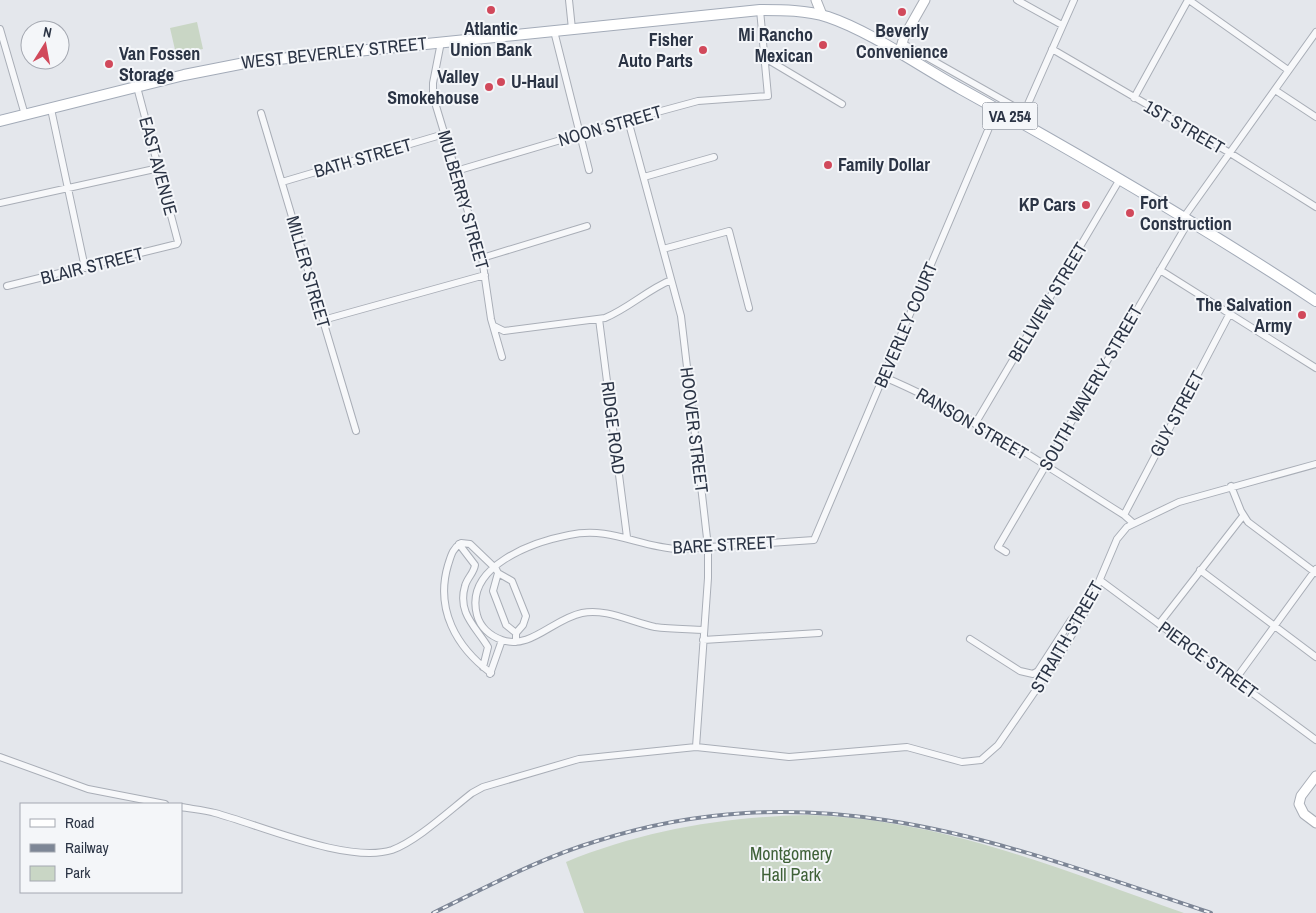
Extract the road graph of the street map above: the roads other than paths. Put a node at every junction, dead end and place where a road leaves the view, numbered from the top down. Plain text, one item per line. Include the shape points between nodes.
1 (569, 0) edge
2 (816, 0) edge
3 (924, 0) edge
4 (1017, 0) edge
5 (1074, 0) edge
6 (1188, 0) edge
7 (760, 10) junction
8 (822, 16) junction
9 (1062, 25) junction
10 (0, 29) edge
11 (572, 29) junction
12 (554, 30) junction
13 (1316, 32) edge
14 (441, 42) junction
15 (902, 43) junction
16 (1052, 49) junction
17 (899, 54) junction
18 (765, 58) junction
19 (1288, 70) junction
20 (137, 87) junction
21 (1274, 90) junction
22 (1134, 98) junction
23 (842, 104) dead end
24 (51, 109) junction
25 (997, 109) junction
26 (261, 113) dead end
27 (25, 115) junction
28 (1022, 117) junction
29 (1316, 117) edge
30 (628, 120) junction
31 (0, 121) edge
32 (444, 134) junction
33 (580, 134) junction
34 (1230, 153) junction
35 (714, 157) dead end
36 (158, 168) junction
37 (589, 170) dead end
38 (456, 171) junction
39 (644, 177) junction
40 (1120, 179) junction
41 (282, 182) junction
42 (68, 189) junction
43 (0, 203) edge
44 (1316, 207) edge
45 (1187, 219) junction
46 (587, 226) dead end
47 (176, 245) joint
48 (663, 249) junction
49 (482, 258) junction
50 (85, 268) junction
51 (1160, 270) junction
52 (485, 276) junction
53 (672, 280) junction
54 (7, 286) dead end
55 (1316, 301) edge
56 (749, 308) dead end
57 (1230, 313) junction
58 (599, 319) junction
59 (322, 320) junction
60 (494, 326) junction
61 (502, 357) dead end
62 (1316, 368) edge
63 (884, 377) junction
64 (975, 424) junction
65 (356, 431) dead end
66 (1316, 464) edge
67 (1045, 466) junction
68 (1231, 486) junction
69 (1124, 515) junction
70 (1243, 516) junction
71 (1133, 523) junction
72 (627, 537) junction
73 (814, 540) joint
74 (459, 544) junction
75 (708, 547) junction
76 (1006, 552) dead end
77 (496, 569) junction
78 (1200, 570) junction
79 (1315, 571) edge
80 (1101, 581) junction
81 (1089, 605) junction
82 (1159, 624) junction
83 (1274, 626) junction
84 (704, 630) junction
85 (516, 633) junction
86 (820, 633) dead end
87 (970, 639) dead end
88 (502, 640) junction
89 (703, 640) junction
90 (516, 642) junction
91 (1316, 657) edge
92 (482, 667) junction
93 (1235, 680) junction
94 (1316, 740) edge
95 (696, 747) junction
96 (0, 756) edge
97 (1316, 776) edge
98 (160, 803) edge
99 (182, 807) edge
100 (1316, 823) edge

1 - 11 street
2 - 8 street
3 - 15 street
4 - 9 street
5 - 9 street
6 - 19 street
6 - 22 street
7 - 8 main road, WEST BEVERLEY STREET / VA 254
7 - 11 main road, WEST BEVERLEY STREET / VA 254
7 - 18 street
8 - 17 main road, WEST BEVERLEY STREET / VA 254 via 848,26
9 - 16 street
10 - 27 street
11 - 12 main road, WEST BEVERLEY STREET / VA 254
12 - 14 main road, WEST BEVERLEY STREET / VA 254
12 - 33 street
13 - 19 street, SOUTH WAVERLY STREET
14 - 20 main road, WEST BEVERLEY STREET / VA 254 via 250,62
14 - 32 street, MULBERRY STREET via 432,90
15 - 17 street
15 - 28 street, WEST BEVERLEY STREET
16 - 22 street, 1ST STREET
16 - 28 street
17 - 25 main road, WEST BEVERLEY STREET / VA 254
18 - 23 street
18 - 30 street, NOON STREET via 768,96 698,101
19 - 21 street, SOUTH WAVERLY STREET
20 - 24 main road, WEST BEVERLEY STREET / VA 254
20 - 36 street, EAST AVENUE
21 - 29 street
21 - 34 street, SOUTH WAVERLY STREET
22 - 34 street, 1ST STREET
24 - 27 main road, WEST BEVERLEY STREET / VA 254
24 - 42 street
25 - 28 main road, WEST BEVERLEY STREET / VA 254
25 - 63 street, BEVERLEY COURT
26 - 41 street, MILLER STREET
27 - 31 main road, WEST BEVERLEY STREET / VA 254
28 - 40 main road, WEST BEVERLEY STREET / VA 254
30 - 33 street, NOON STREET
30 - 39 street, HOOVER STREET
32 - 38 street, MULBERRY STREET
32 - 41 street, BATH STREET
33 - 37 street
33 - 38 street, NOON STREET
34 - 44 street, 1ST STREET
34 - 45 street, SOUTH WAVERLY STREET
35 - 39 street
36 - 42 street
36 - 47 street, EAST AVENUE via 178,242
38 - 49 street, MULBERRY STREET
39 - 48 street, HOOVER STREET
40 - 45 main road, WEST BEVERLEY STREET / VA 254
40 - 64 street, BELLVIEW STREET
41 - 59 street, MILLER STREET
42 - 43 street
42 - 50 street
45 - 51 street, SOUTH WAVERLY STREET
45 - 55 main road, WEST BEVERLEY STREET / VA 254
46 - 49 street
47 - 50 street, BLAIR STREET
48 - 53 street, HOOVER STREET
48 - 56 street via 729,231
49 - 52 street, MULBERRY STREET
50 - 54 street, BLAIR STREET
51 - 57 street
51 - 67 street, SOUTH WAVERLY STREET
52 - 59 street
52 - 60 street, MULBERRY STREET
53 - 58 street
53 - 75 street, HOOVER STREET via 682,323
57 - 62 street
57 - 69 street, GUY STREET
58 - 60 street via 504,331
58 - 72 street, RIDGE ROAD
59 - 65 street, MILLER STREET
60 - 61 street, MULBERRY STREET
63 - 64 street, RANSON STREET via 921,393
63 - 73 street, BEVERLEY COURT
64 - 67 street, RANSON STREET
66 - 68 street, STRAITH STREET
67 - 69 street, RANSON STREET
67 - 76 street, SOUTH WAVERLY STREET via 998,547
68 - 70 street
68 - 71 street, STRAITH STREET via 1179,502
69 - 71 street, RANSON STREET
70 - 78 street
70 - 79 street
71 - 80 street, STRAITH STREET via 1117,539
72 - 75 street, BARE STREET via 671,549
72 - 77 street, BARE STREET via 597,532 569,534 524,550
73 - 75 street, BARE STREET
74 - 77 street via 470,544
74 - 92 street via 453,550 447,570 445,607 461,645
74 - 92 street via 475,565 464,588 464,602 470,624 488,646
75 - 84 street, HOOVER STREET
77 - 85 street via 493,591 506,624
77 - 85 street via 512,581 526,616
77 - 88 street, BARE STREET via 479,586 475,604 482,626
78 - 82 street
78 - 83 street
79 - 83 street
80 - 81 street, STRAITH STREET
80 - 82 street, PIERCE STREET
81 - 87 street via 1070,620 1033,674 1020,671
81 - 95 street, STRAITH STREET via 1037,690 998,745 976,761 962,762 907,747 781,757
82 - 93 street, PIERCE STREET
83 - 91 street
83 - 93 street
84 - 89 street, HOOVER STREET
84 - 90 street via 658,627 593,611 562,619 532,638
85 - 90 street
86 - 89 street
88 - 90 street
88 - 92 street via 490,675
89 - 95 street, HOOVER STREET
93 - 94 street, PIERCE STREET
95 - 99 street via 584,758 506,779 472,793 409,842 377,853 328,847 214,813
96 - 98 street via 88,789
97 - 100 street via 1299,802 1304,814

